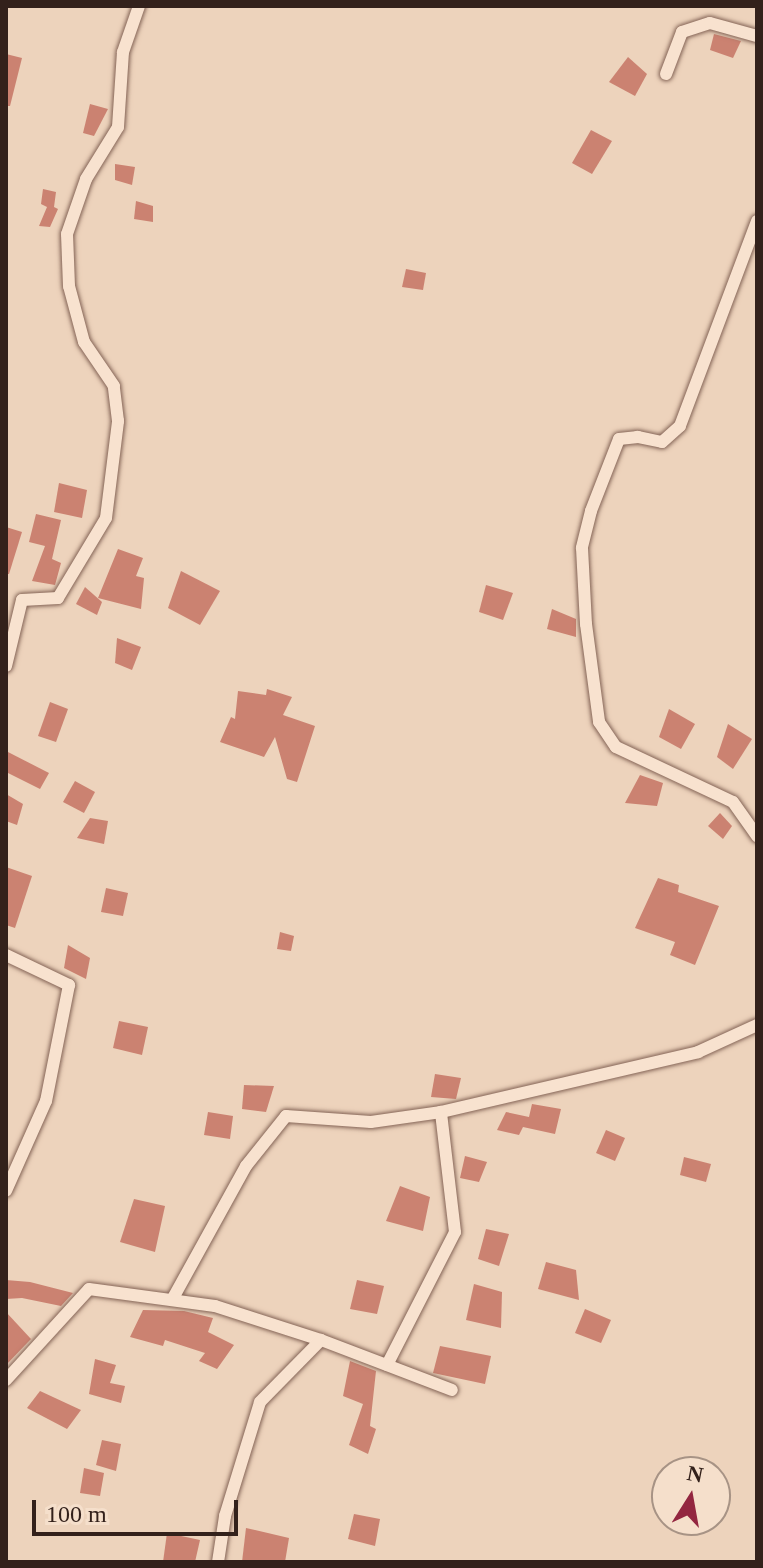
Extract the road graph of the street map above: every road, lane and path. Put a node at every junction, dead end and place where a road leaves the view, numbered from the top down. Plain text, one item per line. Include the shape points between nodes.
1 (139, 6) edge
2 (757, 36) edge
3 (666, 74) dead end
4 (757, 221) edge
5 (6, 666) edge
6 (757, 836) edge
7 (6, 955) edge
8 (757, 1025) edge
9 (441, 1112) junction
10 (6, 1191) edge
11 (172, 1300) junction
12 (321, 1340) junction
13 (387, 1365) junction
14 (6, 1380) edge
15 (452, 1390) dead end
16 (218, 1562) edge

1 - 5 street via 123,52 118,127 86,179 67,234 69,286 84,342 114,386 118,421 106,518 58,598 22,600
2 - 3 street via 710,23 682,32
4 - 6 street via 680,426 662,442 619,439 582,548 599,722 616,747 733,802
7 - 10 street via 69,985 46,1101
8 - 9 street via 698,1052
9 - 11 street via 371,1122 286,1116 246,1166
9 - 13 street via 455,1232
11 - 12 street via 215,1306
11 - 14 street via 89,1289
12 - 13 street
12 - 16 street via 260,1402 225,1516
13 - 15 street

